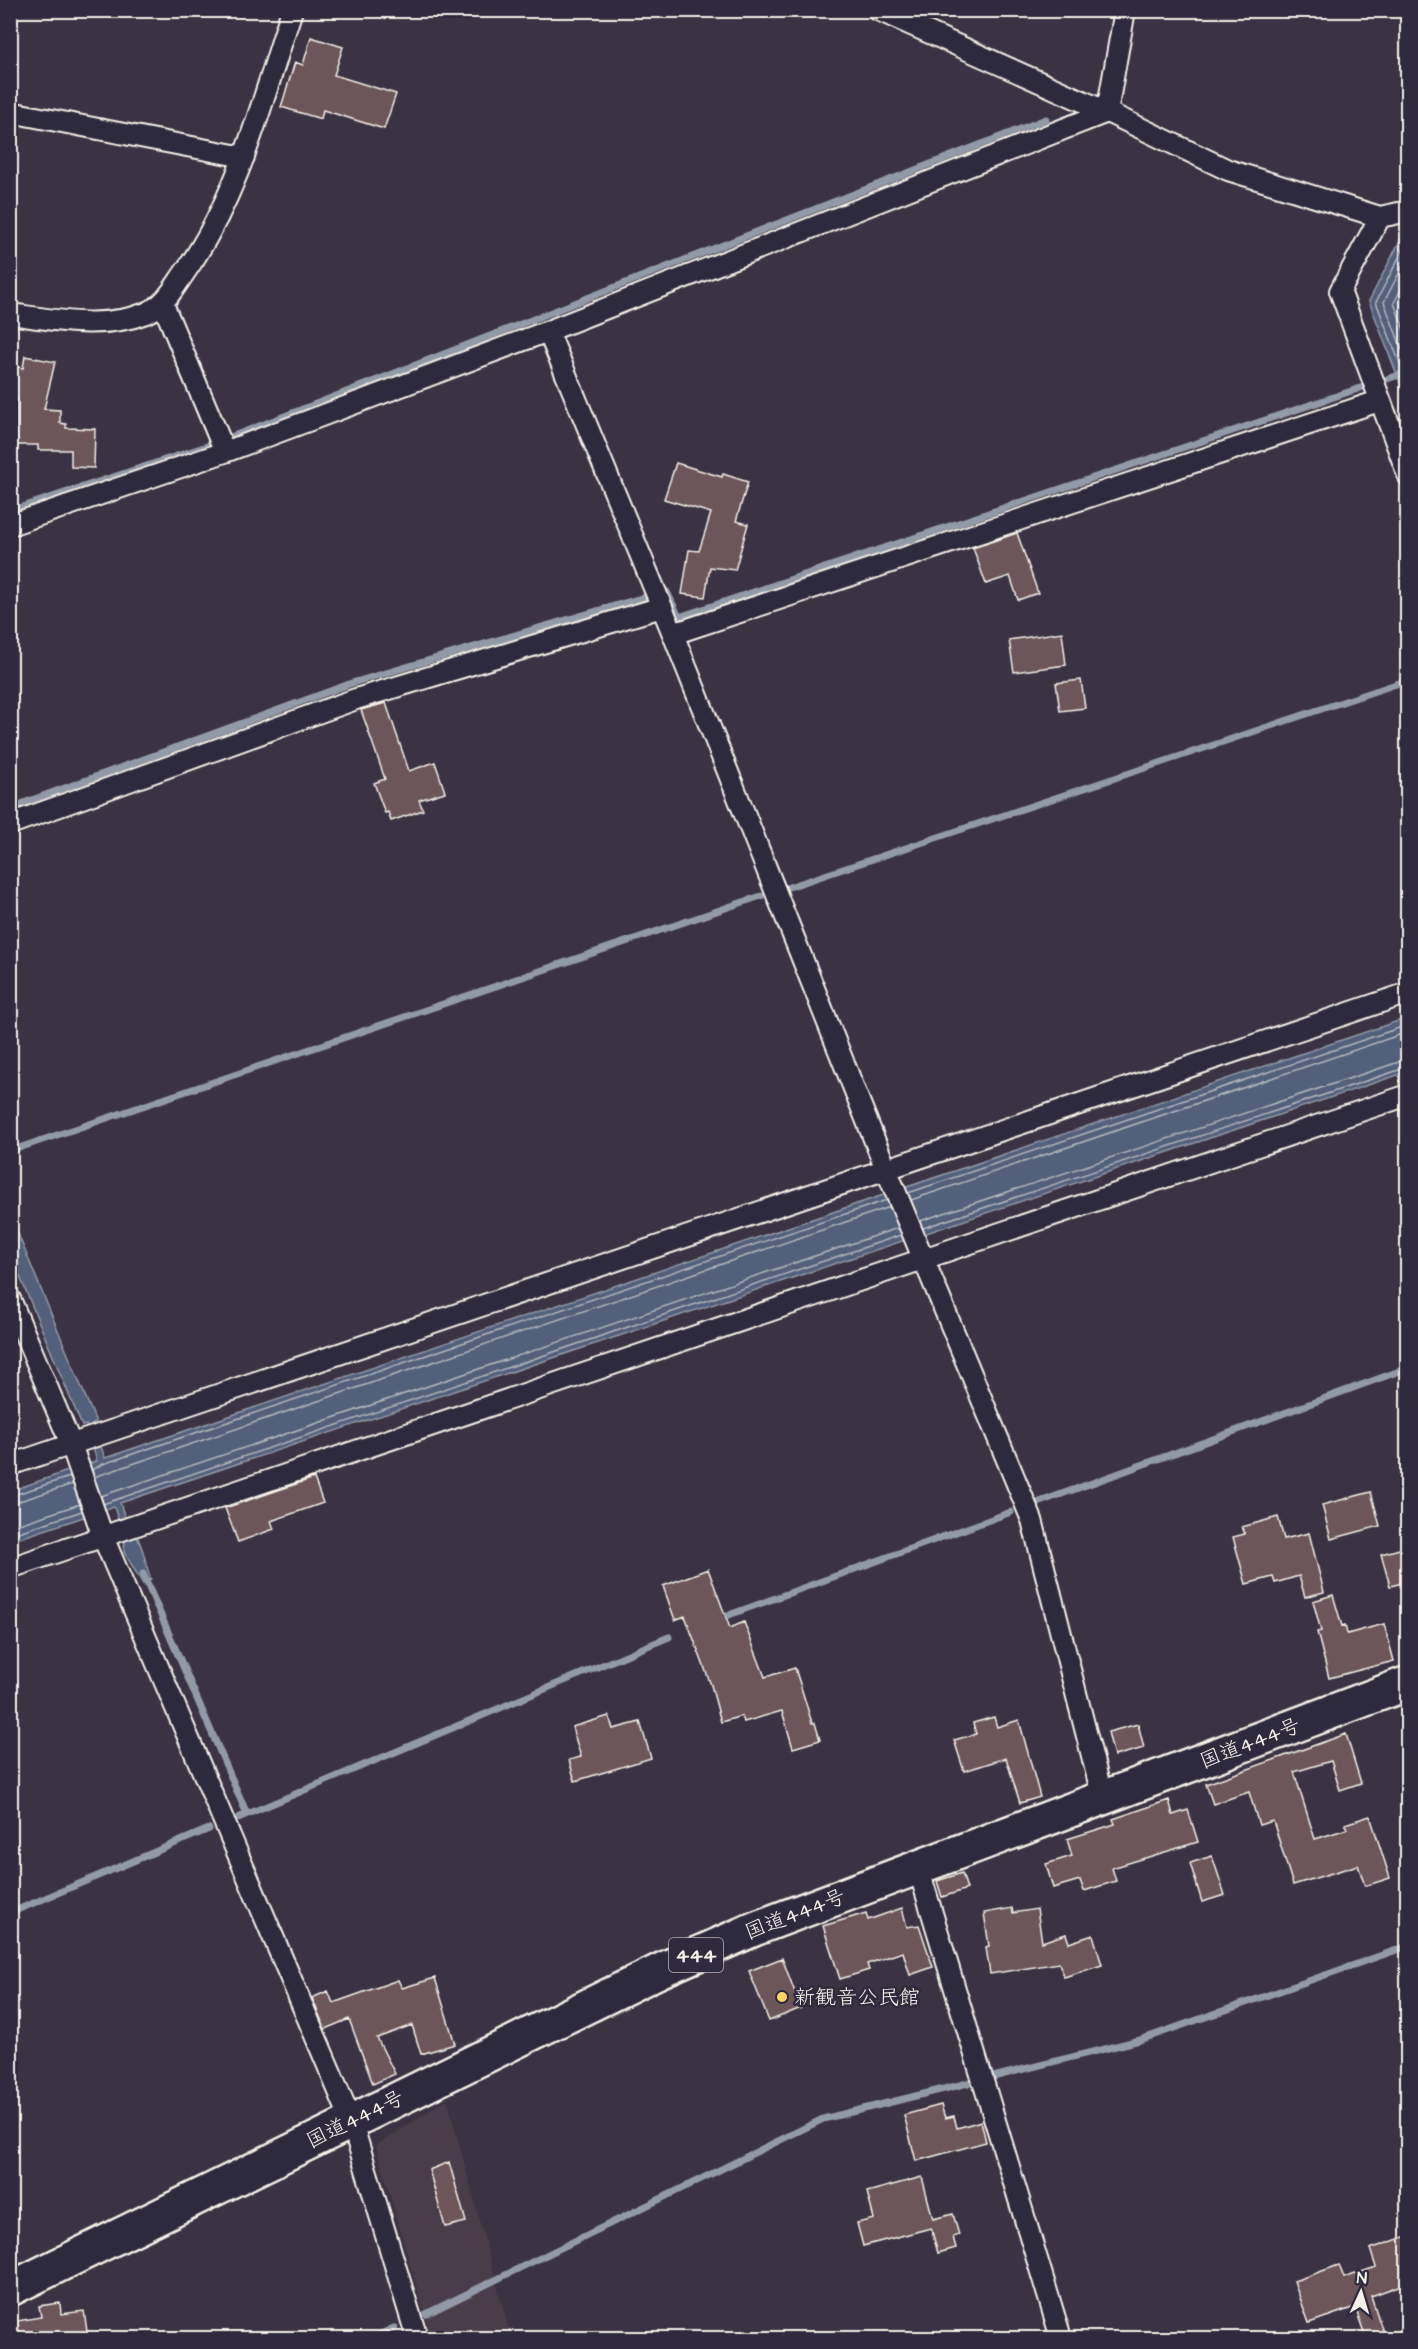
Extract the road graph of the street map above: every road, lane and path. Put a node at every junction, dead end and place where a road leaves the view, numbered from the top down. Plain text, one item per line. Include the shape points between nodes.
1 (292, 10) edge
2 (878, 10) edge
3 (1125, 10) edge
4 (10, 112) edge
5 (1107, 112) junction
6 (244, 157) junction
7 (1407, 211) edge
8 (1380, 218) junction
9 (163, 304) junction
10 (10, 314) edge
11 (548, 330) junction
12 (1375, 389) junction
13 (225, 452) junction
14 (1407, 475) edge
15 (10, 525) edge
16 (662, 607) junction
17 (673, 634) junction
18 (10, 825) edge
19 (1407, 993) edge
20 (1407, 1095) edge
21 (889, 1175) junction
22 (921, 1251) junction
23 (10, 1299) edge
24 (83, 1444) junction
25 (10, 1465) edge
26 (113, 1530) junction
27 (10, 1568) edge
28 (1407, 1683) edge
29 (1103, 1799) junction
30 (918, 1866) junction
31 (351, 2120) junction
32 (10, 2289) edge
33 (417, 2338) edge
34 (1061, 2338) edge

1 - 6 street
2 - 5 street
3 - 5 street
4 - 6 street
5 - 8 street via 1228,170
5 - 11 street
6 - 9 street via 199,254
7 - 8 street
8 - 12 street via 1340,291
9 - 10 street via 115,322 68,322
9 - 13 street
11 - 13 street
11 - 16 street
12 - 14 street
12 - 17 street
13 - 15 street
16 - 17 street
16 - 18 street via 356,699
17 - 21 street
19 - 21 street
20 - 22 street
21 - 22 street
21 - 24 street
22 - 26 street
22 - 29 street via 1032,1520
23 - 24 street
24 - 25 street
24 - 26 street
26 - 27 street
26 - 31 street
28 - 29 highway, 国道444号 / 444
29 - 30 highway, 国道444号 / 444
30 - 31 highway, 国道444号 / 444 via 754,1929 659,1971
30 - 34 street
31 - 32 highway, 国道444号 / 444
31 - 33 street

